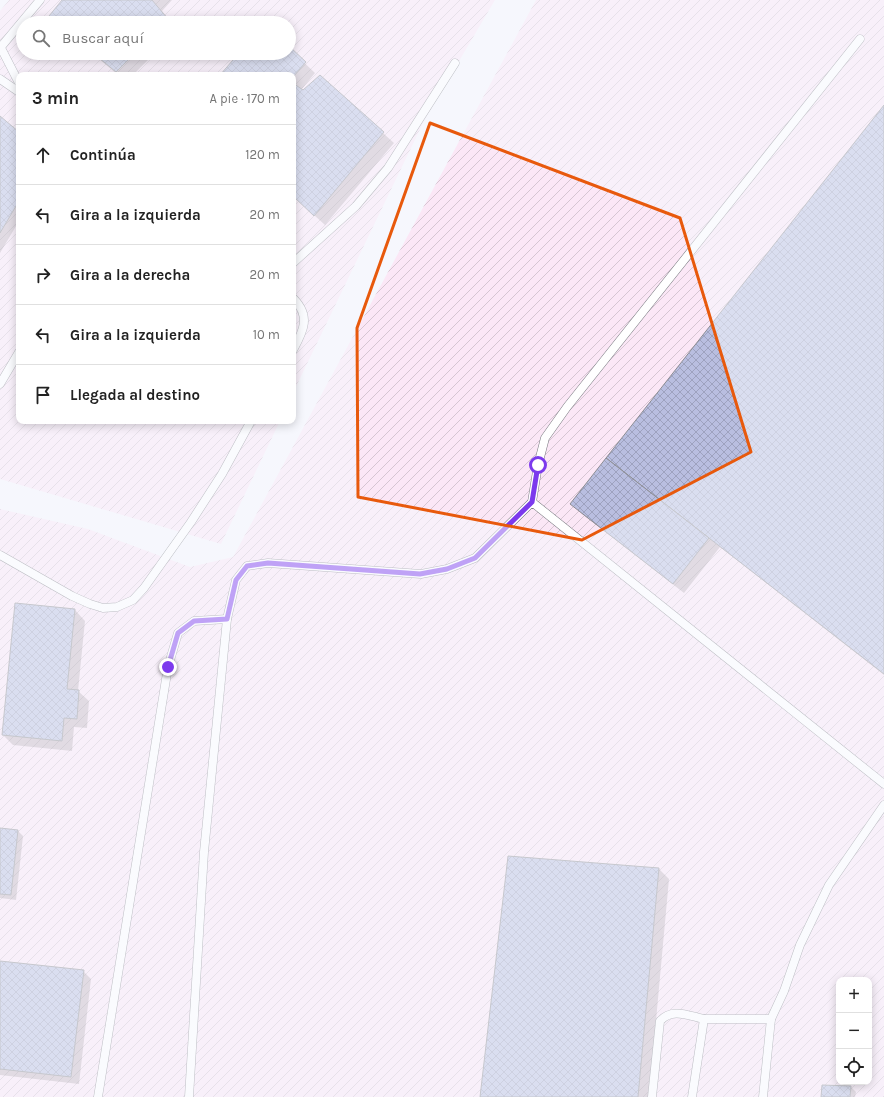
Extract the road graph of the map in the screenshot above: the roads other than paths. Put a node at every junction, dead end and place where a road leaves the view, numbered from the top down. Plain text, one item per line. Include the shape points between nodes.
1 (40, 0) edge
2 (26, 16) edge
3 (16, 28) edge
4 (860, 39) dead end
5 (0, 47) edge
6 (455, 62) dead end
7 (16, 77) edge
8 (0, 79) edge
9 (16, 90) edge
10 (296, 260) edge
11 (296, 301) edge
12 (296, 344) edge
13 (16, 357) edge
14 (0, 384) edge
15 (249, 424) edge
16 (532, 502) junction
17 (0, 555) edge
18 (227, 619) junction
19 (884, 784) edge
20 (884, 805) edge
21 (704, 1019) junction
22 (771, 1019) junction
23 (98, 1097) edge
24 (189, 1097) edge
25 (652, 1097) edge
26 (692, 1097) edge
27 (763, 1097) edge

1 - 2 lane
3 - 5 lane
4 - 16 lane via 567,408 546,438 538,465
5 - 7 lane
6 - 10 lane via 388,168 356,206
8 - 9 lane
11 - 12 lane via 302,308 305,322
13 - 14 lane
15 - 17 lane via 199,510 133,600 117,607 103,608 90,604
16 - 18 lane via 475,558 447,569 420,574 268,563 247,566 236,580
16 - 19 lane
18 - 23 lane via 194,621 178,633 168,667
18 - 24 lane via 204,852
20 - 22 lane via 829,885 800,945
21 - 22 lane
21 - 25 lane via 674,1013 665,1015 660,1021
21 - 26 lane
22 - 27 lane

